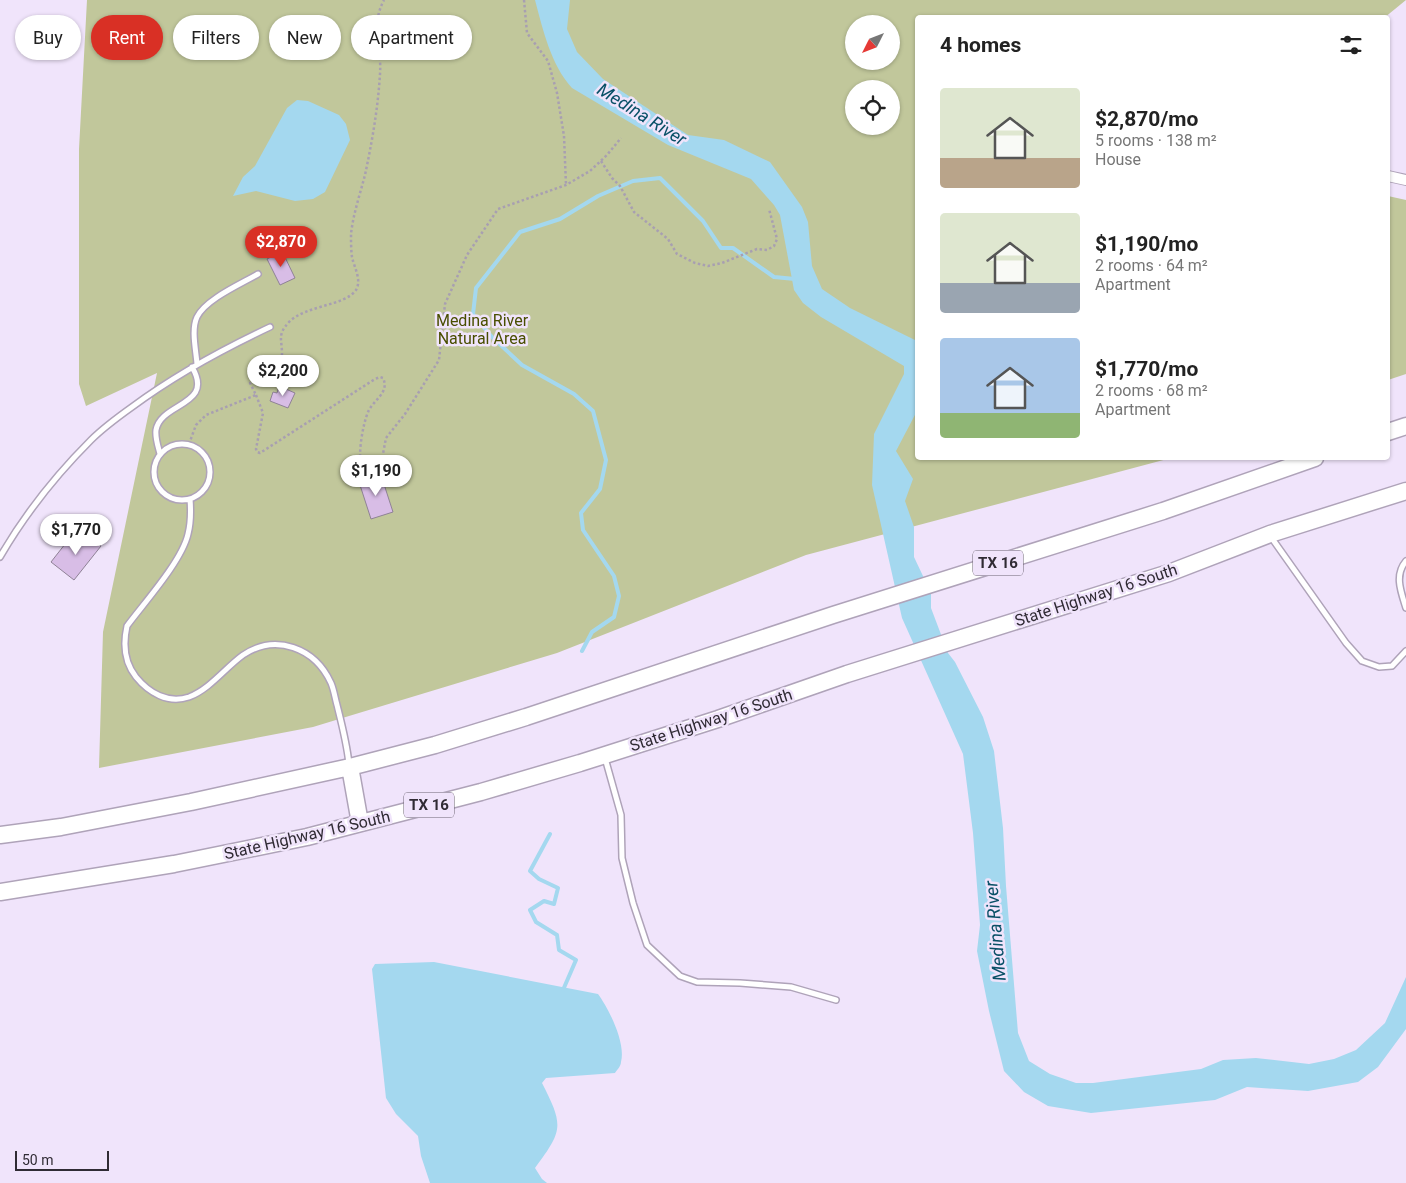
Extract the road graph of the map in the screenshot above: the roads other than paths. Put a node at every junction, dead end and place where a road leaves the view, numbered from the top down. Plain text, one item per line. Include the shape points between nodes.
1 (1390, 176) edge
2 (1406, 180) edge
3 (258, 274) dead end
4 (270, 327) dead end
5 (194, 366) junction
6 (1406, 426) edge
7 (1390, 431) edge
8 (160, 454) junction
9 (1309, 460) edge
10 (1406, 490) edge
11 (190, 499) junction
12 (1270, 534) junction
13 (0, 556) edge
14 (1406, 561) edge
15 (1406, 608) edge
16 (1406, 651) edge
17 (604, 755) junction
18 (350, 767) junction
19 (360, 823) junction
20 (0, 835) edge
21 (0, 892) edge
22 (836, 1000) dead end

1 - 2 street
3 - 5 lane via 206,304 195,327
4 - 5 lane
5 - 8 lane via 199,386 195,394 160,421 156,429
5 - 13 lane via 161,385 92,440 17,527
6 - 7 main road
8 - 11 lane via 154,473 159,487 170,497
8 - 11 lane via 178,443 189,444 203,452 211,477 207,487
9 - 18 main road, TX 16 via 1163,511 833,614 526,717
10 - 12 main road, State Highway 16 South / TX 16
11 - 18 lane via 188,535 180,556 127,626 124,640 126,659 134,675 157,695 172,699 188,697 204,689 244,655 265,644 285,645 303,651 319,664 332,683
12 - 16 lane via 1362,661 1379,667 1392,666
12 - 17 main road, State Highway 16 South / TX 16 via 1169,573 847,674
14 - 15 lane via 1399,580
17 - 19 main road, State Highway 16 South / TX 16 via 481,792
17 - 22 lane via 622,814 622,858 647,945 680,976 697,982 791,987
18 - 19 main road
18 - 20 main road, TX 16 via 191,802
19 - 21 main road, State Highway 16 South / TX 16 via 174,864

